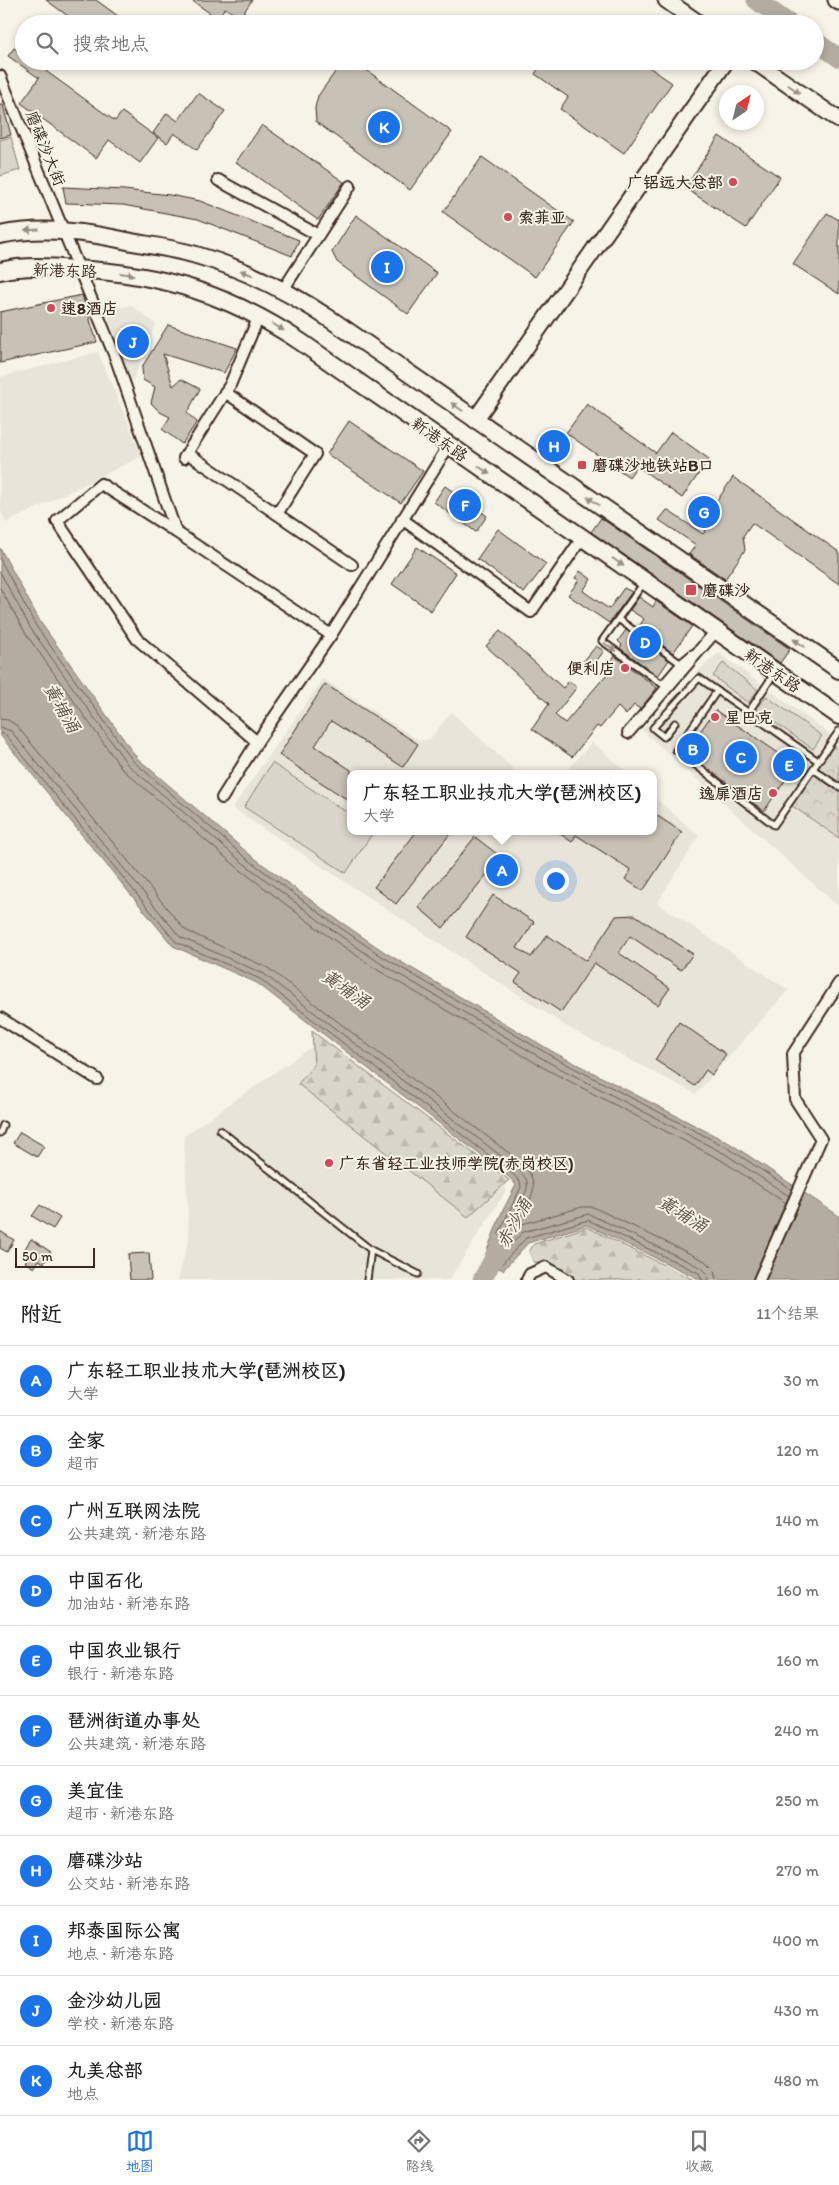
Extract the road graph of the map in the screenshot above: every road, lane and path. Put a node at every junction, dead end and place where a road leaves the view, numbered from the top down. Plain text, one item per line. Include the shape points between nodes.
1 (666, 0) edge
2 (836, 0) edge
3 (839, 2) edge
4 (687, 15) edge
5 (720, 70) edge
6 (767, 70) edge
7 (0, 76) edge
8 (839, 120) edge
9 (218, 180) dead end
10 (350, 186) dead end
11 (64, 231) junction
12 (0, 235) edge
13 (318, 235) junction
14 (78, 269) junction
15 (0, 271) edge
16 (283, 290) junction
17 (259, 316) junction
18 (225, 392) junction
19 (475, 420) junction
20 (449, 445) junction
21 (277, 514) junction
22 (402, 519) junction
23 (176, 532) junction
24 (582, 538) junction
25 (352, 565) dead end
26 (645, 581) junction
27 (618, 619) junction
28 (331, 635) junction
29 (713, 635) junction
30 (680, 663) junction
31 (839, 670) edge
32 (775, 672) junction
33 (717, 691) junction
34 (748, 713) junction
35 (839, 716) edge
36 (675, 723) dead end
37 (839, 731) edge
38 (628, 733) dead end
39 (257, 742) junction
40 (818, 761) junction
41 (813, 769) junction
42 (839, 787) edge
43 (222, 798) dead end
44 (839, 983) edge
45 (0, 1018) edge
46 (97, 1079) dead end
47 (3, 1125) dead end
48 (220, 1130) dead end
49 (0, 1133) edge
50 (371, 1250) junction
51 (418, 1274) dead end
52 (367, 1280) edge
53 (527, 1280) edge
54 (568, 1280) edge
55 (759, 1280) edge

1 - 4 street
2 - 3 street
5 - 19 street
6 -> 8 street
7 - 11 street, 磨碟沙大街
9 - 13 street
10 - 13 street
11 -> 12 main road via 36,230
11 - 14 street, 磨碟沙大街
16 -> 11 main road via 197,255
13 - 16 street
14 - 15 main road, 新港东路 via 52,267
14 -> 17 main road, 新港东路 via 170,282 215,296
14 - 23 street, 磨碟沙大街 via 116,359
19 -> 16 main road
17 - 18 street
17 -> 20 main road, 新港东路
18 - 21 street via 315,454
18 - 21 street via 185,455
31 -> 19 main road
20 - 22 street
20 -> 24 main road, 新港东路
21 - 25 street
22 - 24 street via 532,612
22 - 28 street
23 - 28 street
23 - 39 street via 101,484 57,521 137,639
24 -> 26 main road, 新港东路
26 - 27 lane
26 - 29 main road, 新港东路
27 - 30 lane
27 -> 30 lane via 602,641 662,684
28 - 39 street
29 - 30 lane
29 - 32 main road, 新港东路
29 - 38 street
32 - 34 lane
32 - 35 main road, 新港东路
33 - 34 lane
33 - 36 lane via 699,678 654,728 664,737
33 - 41 lane via 676,750 774,825
34 - 40 lane
37 - 40 lane
39 - 43 street
40 - 41 lane
41 - 42 lane
44 - 55 street via 793,1054 795,1099 821,1139
45 - 46 street
47 - 49 lane
48 - 50 lane
50 - 51 lane
50 - 52 lane
53 - 54 street via 530,1274 546,1267

